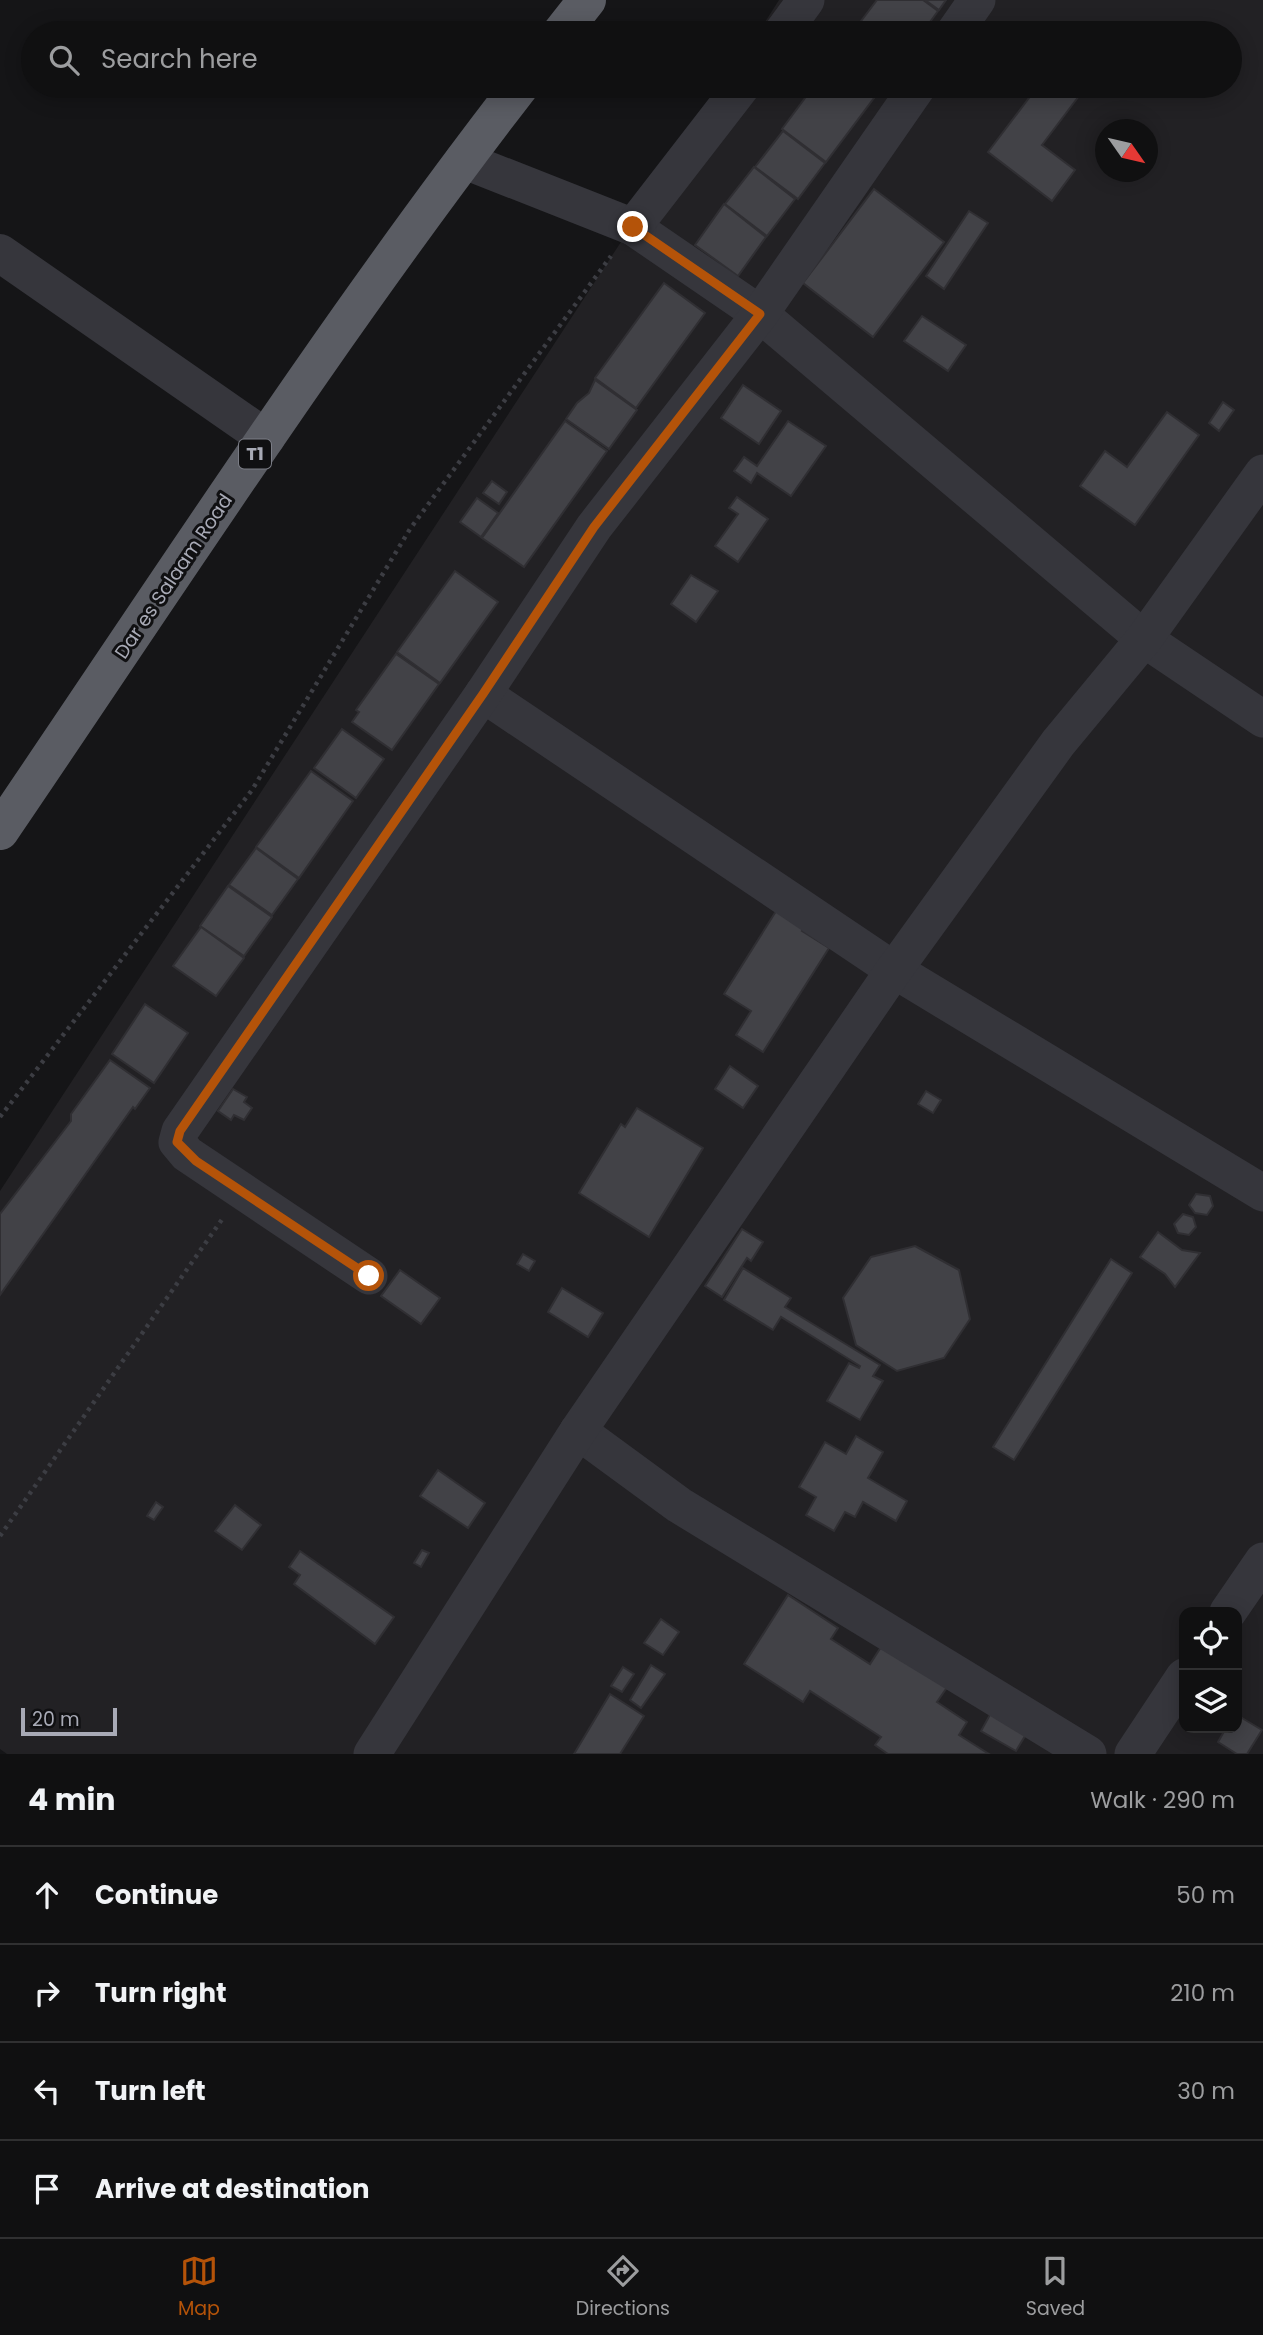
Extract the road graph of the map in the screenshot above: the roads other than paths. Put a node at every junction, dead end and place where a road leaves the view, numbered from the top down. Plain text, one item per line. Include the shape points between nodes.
1 (587, 0) edge
2 (806, 0) edge
3 (977, 0) edge
4 (570, 21) edge
5 (791, 21) edge
6 (962, 21) edge
7 (511, 98) edge
8 (733, 98) edge
9 (910, 98) edge
10 (463, 160) junction
11 (633, 227) junction
12 (0, 253) edge
13 (760, 314) junction
14 (266, 438) junction
15 (1263, 473) edge
16 (1144, 639) junction
17 (483, 694) junction
18 (1263, 719) edge
19 (0, 831) edge
20 (894, 970) junction
21 (1263, 1193) edge
22 (369, 1276) dead end
23 (578, 1431) junction
24 (1263, 1561) edge
25 (1231, 1607) edge
26 (1179, 1685) edge
27 (372, 1754) edge
28 (1088, 1754) edge
29 (1133, 1754) edge

1 - 4 highway
2 - 5 street
3 - 6 street
7 - 10 highway, Dar es Salaam Road / T1
8 - 11 street
9 - 13 street
10 - 11 street
10 - 14 highway, Dar es Salaam Road / T1
11 - 13 street
12 - 14 street
13 - 16 street
13 - 17 street via 594,527
14 - 19 highway, Dar es Salaam Road / T1
15 - 16 street
16 - 18 street
16 - 20 street via 1058,743
17 - 20 street
17 - 22 street via 180,1131 177,1142 187,1154
20 - 21 street
20 - 23 street
23 - 27 street
23 - 28 street via 679,1504
24 - 25 street
26 - 29 street

